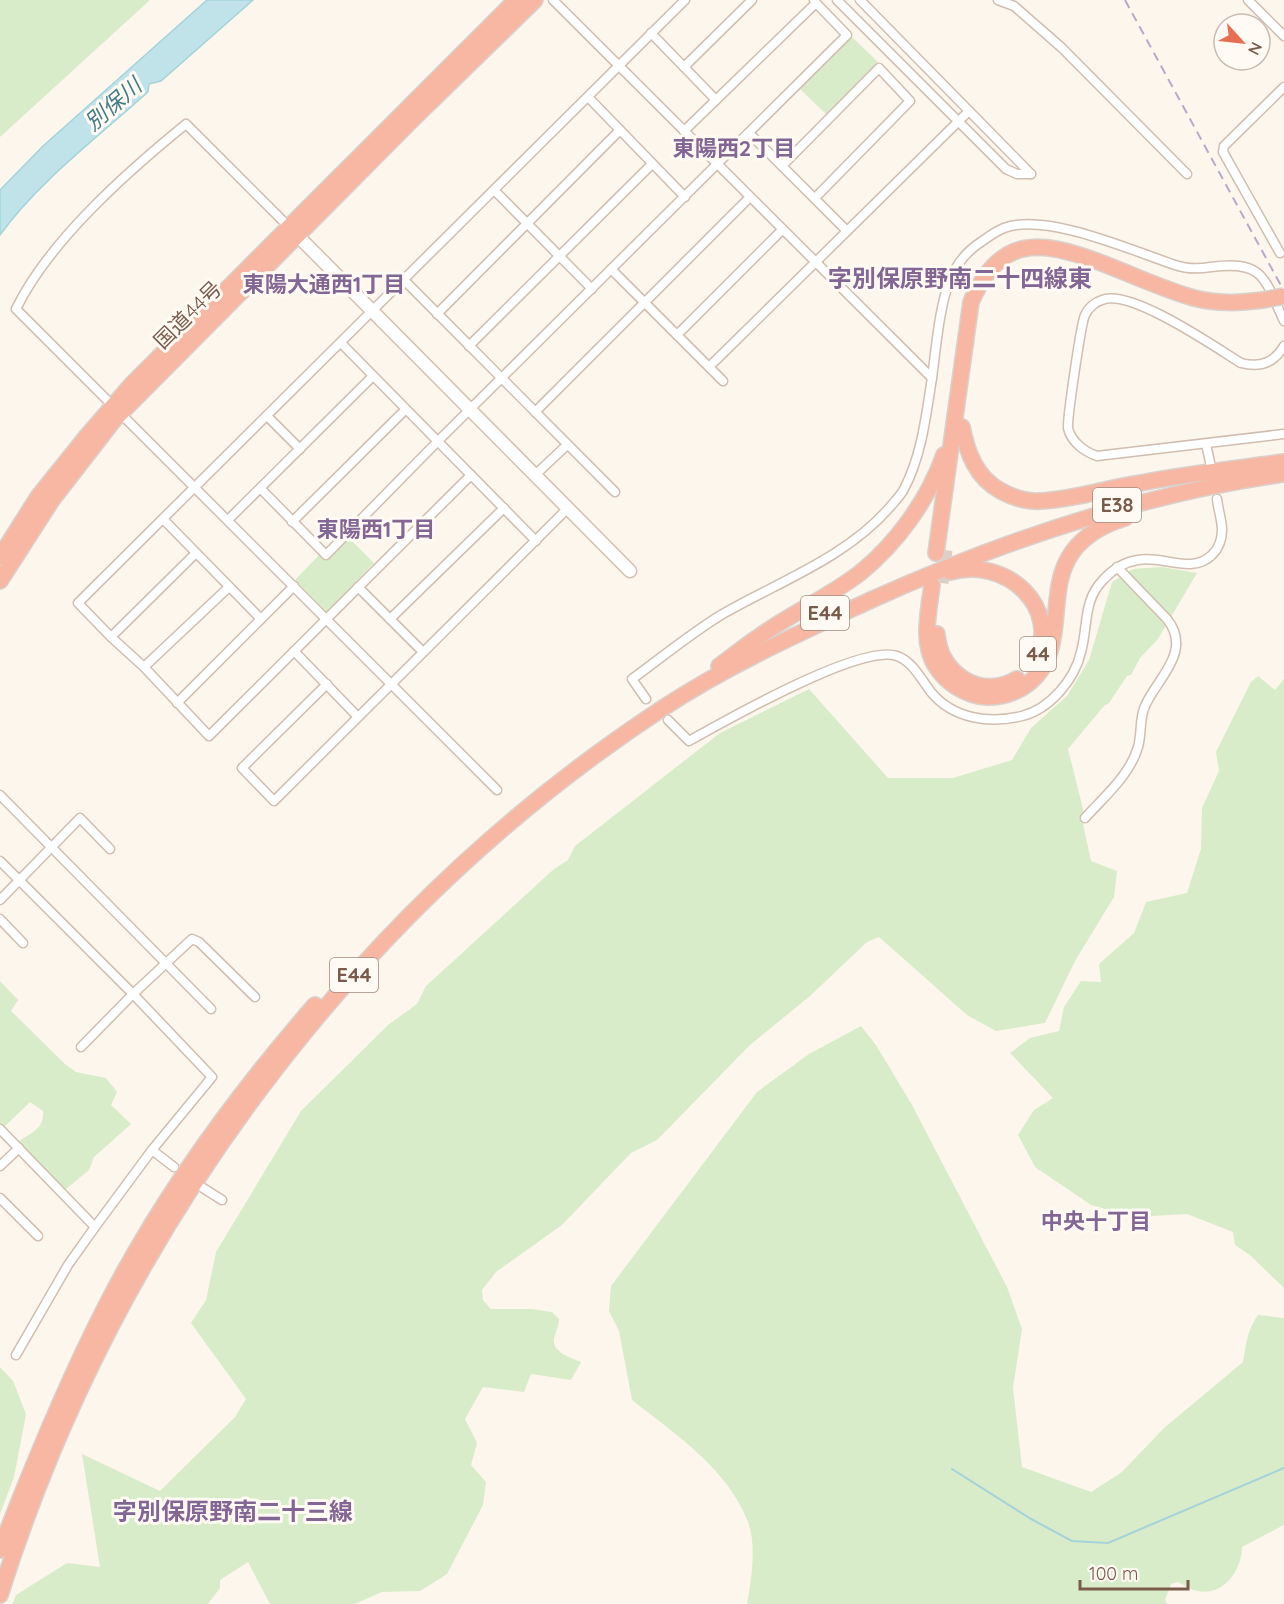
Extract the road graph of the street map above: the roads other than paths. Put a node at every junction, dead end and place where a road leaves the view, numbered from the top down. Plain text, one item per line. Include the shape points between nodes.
1 (516, 0) edge
2 (535, 0) edge
3 (553, 0) edge
4 (685, 0) edge
5 (752, 0) edge
6 (837, 0) edge
7 (860, 0) edge
8 (998, 0) edge
9 (1248, 0) edge
10 (815, 1) edge
11 (651, 33) junction
12 (1284, 36) edge
13 (619, 66) junction
14 (684, 67) junction
15 (1284, 87) edge
16 (588, 97) junction
17 (716, 100) junction
18 (969, 111) junction
19 (958, 121) junction
20 (620, 130) junction
21 (684, 131) junction
22 (749, 133) junction
23 (652, 164) junction
24 (717, 165) junction
25 (782, 166) junction
26 (1187, 174) dead end
27 (494, 190) junction
28 (684, 197) junction
29 (749, 198) junction
30 (815, 198) junction
31 (528, 224) junction
32 (782, 230) junction
33 (293, 231) junction
34 (848, 231) junction
35 (1280, 253) dead end
36 (560, 255) junction
37 (815, 263) junction
38 (611, 270) junction
39 (404, 280) junction
40 (592, 289) junction
41 (1284, 296) edge
42 (1284, 301) edge
43 (644, 302) junction
44 (1263, 303) junction
45 (372, 312) junction
46 (437, 314) junction
47 (1284, 321) edge
48 (677, 335) junction
49 (341, 343) junction
50 (470, 346) junction
51 (1284, 346) edge
52 (709, 367) junction
53 (373, 376) junction
54 (932, 378) junction
55 (502, 379) junction
56 (723, 381) dead end
57 (117, 409) junction
58 (405, 410) junction
59 (470, 410) junction
60 (536, 412) junction
61 (267, 417) junction
62 (957, 429) junction
63 (1284, 434) edge
64 (437, 442) junction
65 (1206, 444) junction
66 (567, 445) junction
67 (300, 449) junction
68 (1210, 462) dead end
69 (1284, 462) edge
70 (1284, 467) edge
71 (1284, 474) edge
72 (471, 475) junction
73 (534, 476) junction
74 (1261, 478) junction
75 (195, 488) junction
76 (261, 489) junction
77 (615, 492) dead end
78 (1217, 499) dead end
79 (504, 508) junction
80 (567, 509) junction
81 (163, 519) junction
82 (228, 520) junction
83 (292, 522) junction
84 (536, 541) junction
85 (196, 553) junction
86 (0, 557) edge
87 (939, 567) junction
88 (1117, 567) junction
89 (630, 571) dead end
90 (0, 581) edge
91 (906, 584) junction
92 (229, 586) junction
93 (294, 586) junction
94 (358, 587) junction
95 (261, 619) junction
96 (390, 619) junction
97 (326, 620) junction
98 (111, 637) junction
99 (294, 651) junction
100 (423, 652) junction
101 (144, 667) junction
102 (715, 670) junction
103 (327, 684) junction
104 (391, 685) junction
105 (646, 699) dead end
106 (177, 703) junction
107 (358, 717) junction
108 (668, 720) dead end
109 (497, 790) dead end
110 (0, 795) edge
111 (1085, 818) dead end
112 (51, 848) junction
113 (110, 849) dead end
114 (0, 861) edge
115 (20, 880) junction
116 (0, 900) edge
117 (0, 919) edge
118 (23, 943) dead end
119 (166, 964) junction
120 (133, 994) junction
121 (255, 998) dead end
122 (211, 1009) dead end
123 (81, 1047) dead end
124 (0, 1129) edge
125 (18, 1148) junction
126 (152, 1150) junction
127 (0, 1166) edge
128 (174, 1167) dead end
129 (203, 1188) dead end
130 (0, 1198) edge
131 (222, 1200) dead end
132 (95, 1227) junction
133 (38, 1236) dead end
134 (16, 1355) dead end
135 (0, 1550) edge
136 (0, 1594) edge

1 - 33 highway, 国道44号
2 - 33 highway, 国道44号
3 - 13 street
4 - 11 street
5 - 14 street
6 - 19 street
7 - 18 street
8 - 26 street via 1014,6 1062,48
9 - 12 street
10 - 17 street
10 - 22 street via 847,35
11 - 13 street
11 - 14 street
13 - 16 street
13 - 21 street
14 - 17 street
15 - 35 street via 1224,146 1223,152
16 - 20 street
16 - 27 street
17 - 21 street
18 - 19 street
18 - 19 street via 1031,174 1006,169
19 - 34 street
20 - 23 street
20 - 31 street
21 - 24 street
22 - 24 street
22 - 25 street
23 - 28 street
23 - 36 street
24 - 28 street
24 - 29 street
25 - 30 street
25 - 30 street via 879,68 910,101
27 - 31 street
27 - 39 street
28 - 38 street
29 - 32 street
29 - 43 street
30 - 34 street
31 - 36 street
31 - 46 street
32 - 37 street
32 - 48 street
33 - 45 street
33 - 57 highway, 国道44号
33 - 57 street via 186,124 119,182 65,238 33,279 16,309
34 - 37 street
36 - 40 street
36 - 50 street
37 - 52 street
37 - 54 street
38 - 40 street
38 - 43 street
39 - 45 street
39 - 46 street
40 - 55 street
41 - 44 highway, bridge
42 - 44 highway
43 - 48 street
43 - 60 street
44 - 62 highway via 1194,298 1049,247 1011,252 988,271 971,302
45 - 49 street
45 - 59 street
46 - 50 street
47 - 54 street via 1263,279 1247,267 1179,267 1097,238 1045,224 1025,224 1004,228 961,260 944,297
48 - 52 street
49 - 53 street
49 - 61 street
50 - 55 street
51 - 65 street via 1267,364 1249,365 1181,325 1127,300 1103,299 1084,315 1068,428 1080,447 1097,456 1110,456
52 - 56 street
53 - 58 street
53 - 67 street
54 - 105 street via 916,461 903,491 882,516 851,542 720,616 632,679
55 - 59 street
55 - 60 street
57 - 75 street
57 - 86 highway, 国道44号 via 38,497
57 - 90 highway, 国道44号
58 - 64 street
58 - 83 street
59 - 64 street
59 - 73 street
60 - 66 street
61 - 67 street
61 - 75 street
62 - 69 highway via 971,460 989,483 1026,500 1061,498
62 - 87 highway, 44
62 - 102 highway via 929,488 882,552 860,573 760,636
63 - 65 street
64 - 72 street
64 - 83 street via 326,555
65 - 68 street
66 - 73 street
66 - 77 street
67 - 76 street
70 - 87 highway, E38 via 1060,520 1002,538
71 - 74 highway, E38
72 - 79 street
72 - 94 street
73 - 80 street
74 - 87 highway, E38 via 1104,514
74 - 87 highway via 1123,518 1085,538 1075,548 1060,578 1049,654 1033,680 1011,693 976,695 955,686 938,670 928,644 928,618
75 - 81 street
75 - 82 street
76 - 82 street
76 - 83 street
78 - 88 street via 1222,531 1220,544 1208,558 1196,564 1137,560
79 - 84 street
79 - 96 street
80 - 84 street
80 - 89 street
81 - 85 street
81 - 98 street via 78,603
82 - 93 street
84 - 100 street
85 - 92 street
85 - 98 street
87 - 91 highway, E44
87 - 91 highway, 44 via 937,622 938,642 941,655 953,672 969,682 989,686 1014,681 1026,673 1040,649 1042,629 1037,610 1023,588 999,574 972,569 957,570
87 - 102 highway, E44 via 845,604
88 - 108 street via 1093,593 1081,654 1073,673 1046,705 1026,715 1005,720 964,715 932,694 907,662 896,655 882,655 862,657 818,675 689,741
88 - 111 street via 1173,626 1176,640 1172,663 1145,707 1132,761 1123,777
91 - 136 highway, E44 via 719,675 665,706 588,760 475,852 345,985 244,1111 119,1311 46,1466
92 - 95 street
92 - 101 street
93 - 95 street
93 - 97 street
94 - 96 street
94 - 97 street
95 - 106 street
96 - 100 street
97 - 99 street
97 - 104 street
98 - 101 street
99 - 103 street
99 - 106 street via 209,736
100 - 104 street
101 - 106 street
102 - 135 highway, E44 via 661,701 600,744 469,848 375,940 288,1036 186,1170 123,1275 69,1382
103 - 107 street
103 - 107 street via 242,768 274,801
104 - 107 street
104 - 109 street
110 - 112 street
112 - 113 street via 80,818
112 - 115 street
112 - 119 street
114 - 115 street
115 - 116 street
115 - 120 street
117 - 118 street
119 - 120 street
119 - 121 street via 192,939
119 - 122 street
120 - 123 street
120 - 126 street via 212,1077
124 - 125 street
125 - 127 street
125 - 132 street
126 - 128 street
126 - 132 street
129 - 131 street
130 - 133 street
132 - 134 street via 68,1265

